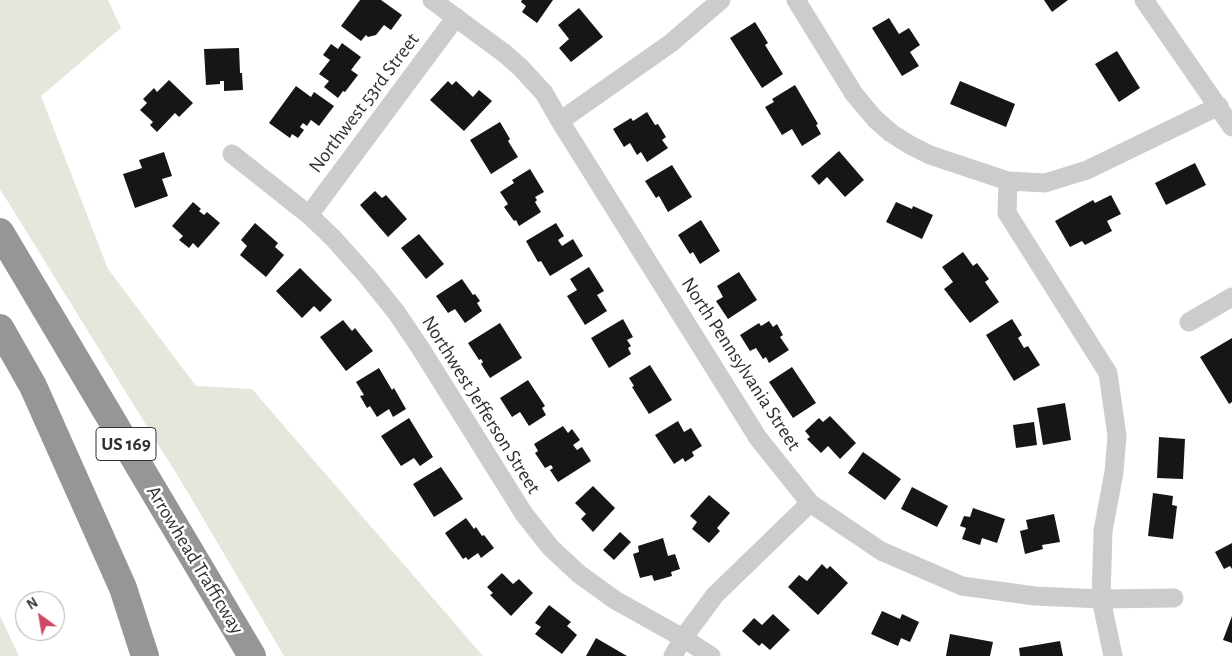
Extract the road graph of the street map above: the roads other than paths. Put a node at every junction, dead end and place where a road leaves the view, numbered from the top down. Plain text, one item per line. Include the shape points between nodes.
1 (432, 0) edge
2 (721, 0) edge
3 (796, 0) edge
4 (1144, 0) edge
5 (456, 17) junction
6 (1219, 106) junction
7 (560, 121) junction
8 (1232, 127) edge
9 (232, 154) dead end
10 (1008, 181) junction
11 (309, 215) junction
12 (0, 232) edge
13 (1232, 297) edge
14 (1189, 322) dead end
15 (0, 328) edge
16 (810, 502) junction
17 (1174, 598) dead end
18 (1101, 599) junction
19 (682, 638) junction
20 (145, 656) edge
21 (252, 656) edge
22 (672, 656) edge
23 (710, 656) edge
24 (1113, 656) edge

1 - 5 street, North Pennsylvania Street
2 - 7 street via 671,43
3 - 10 street via 860,103 891,134 930,155
4 - 6 street
5 - 7 street, North Pennsylvania Street via 520,67 544,93
5 - 11 street, Northwest 53rd Street
6 - 8 street
6 - 10 street via 1087,170 1045,183
7 - 16 street, North Pennsylvania Street via 758,438
9 - 11 street, Northwest Jefferson Street
10 - 18 street via 1007,213 1108,373 1117,436 1103,531
11 - 19 street, Northwest Jefferson Street via 368,276 396,312 524,514 551,548 579,574 615,600
12 - 21 highway, Arrowhead Trafficway / US 169
13 - 14 street
15 - 20 highway, US 169 via 33,386 123,588
16 - 18 street, North Pennsylvania Street via 881,551 962,586 1035,596
16 - 19 street via 715,595
17 - 18 street, North Pennsylvania Street
18 - 24 street
19 - 22 street
19 - 23 street, Northwest Jefferson Street

